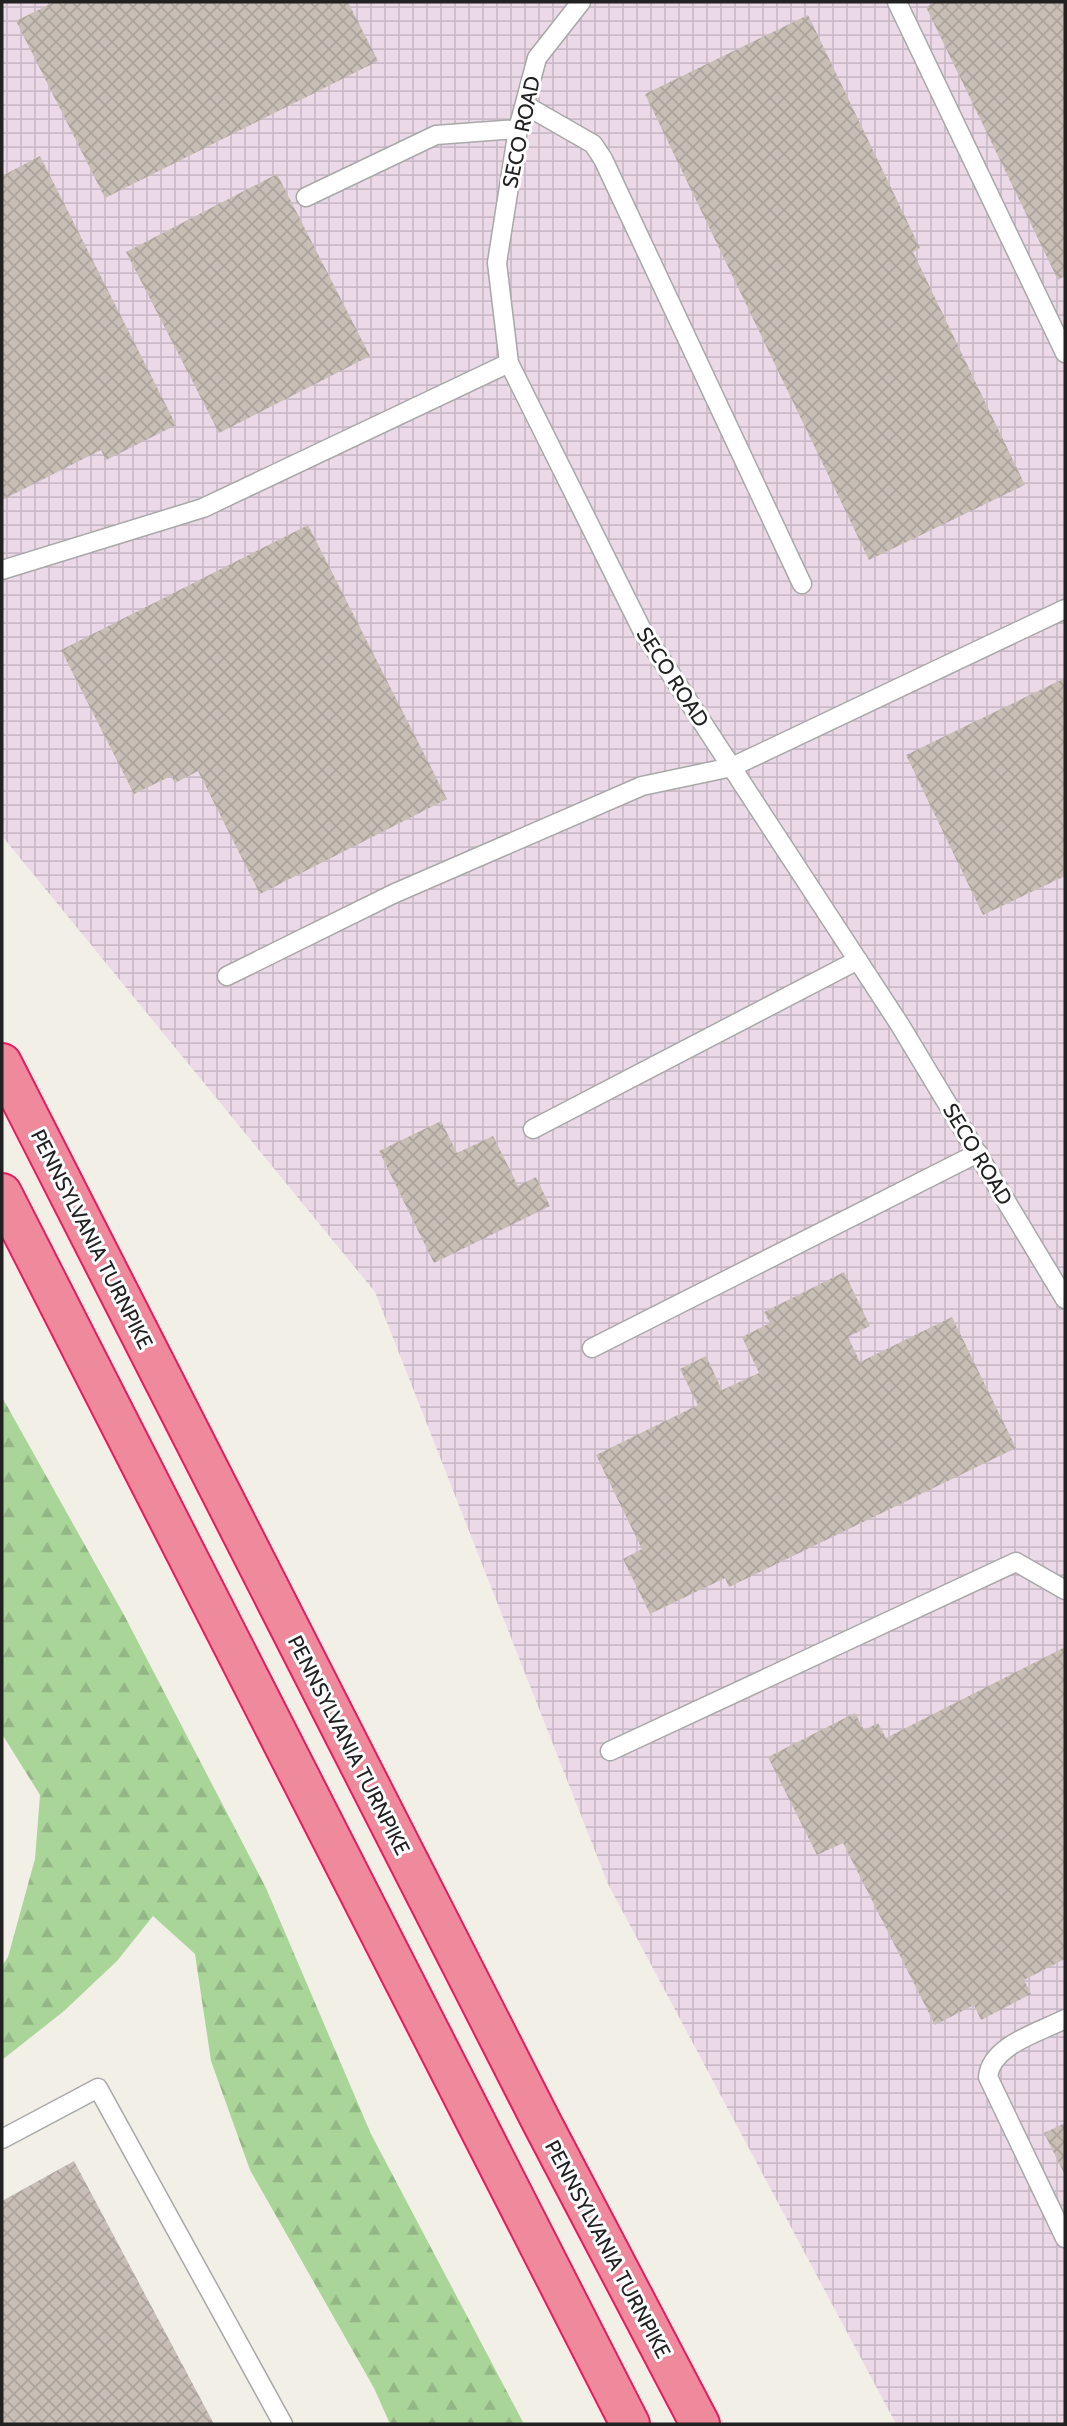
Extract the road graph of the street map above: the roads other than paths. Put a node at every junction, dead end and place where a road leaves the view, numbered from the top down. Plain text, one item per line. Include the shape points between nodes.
1 (581, 2) edge
2 (897, 2) edge
3 (525, 105) junction
4 (519, 129) junction
5 (306, 197) dead end
6 (1065, 353) edge
7 (509, 363) junction
8 (2, 570) edge
9 (802, 584) dead end
10 (1065, 609) edge
11 (732, 767) junction
12 (858, 960) junction
13 (227, 976) dead end
14 (2, 1063) edge
15 (533, 1129) dead end
16 (978, 1153) junction
17 (2, 1193) edge
18 (1065, 1299) edge
19 (592, 1348) dead end
20 (1065, 1590) edge
21 (610, 1751) dead end
22 (1065, 2019) edge
23 (2, 2139) edge
24 (1065, 2238) edge
25 (283, 2424) edge
26 (630, 2424) edge
27 (700, 2424) edge

1 - 3 lane, SECO ROAD via 537,58
2 - 6 lane
3 - 4 lane, SECO ROAD
3 - 9 lane via 593,144 603,159
4 - 5 lane via 436,135
4 - 7 lane, SECO ROAD via 497,262
7 - 8 lane via 203,508
7 - 11 lane, SECO ROAD via 642,630
10 - 11 lane
11 - 12 lane, SECO ROAD
11 - 13 lane via 642,786 393,894
12 - 15 lane
12 - 16 lane, SECO ROAD
14 - 27 highway, PENNSYLVANIA TURNPIKE via 541,2122
16 - 18 lane, SECO ROAD
16 - 19 lane
17 - 26 highway
20 - 21 lane via 1016,1562
22 - 24 lane via 1001,2051 991,2062 988,2077
23 - 25 lane via 99,2088

